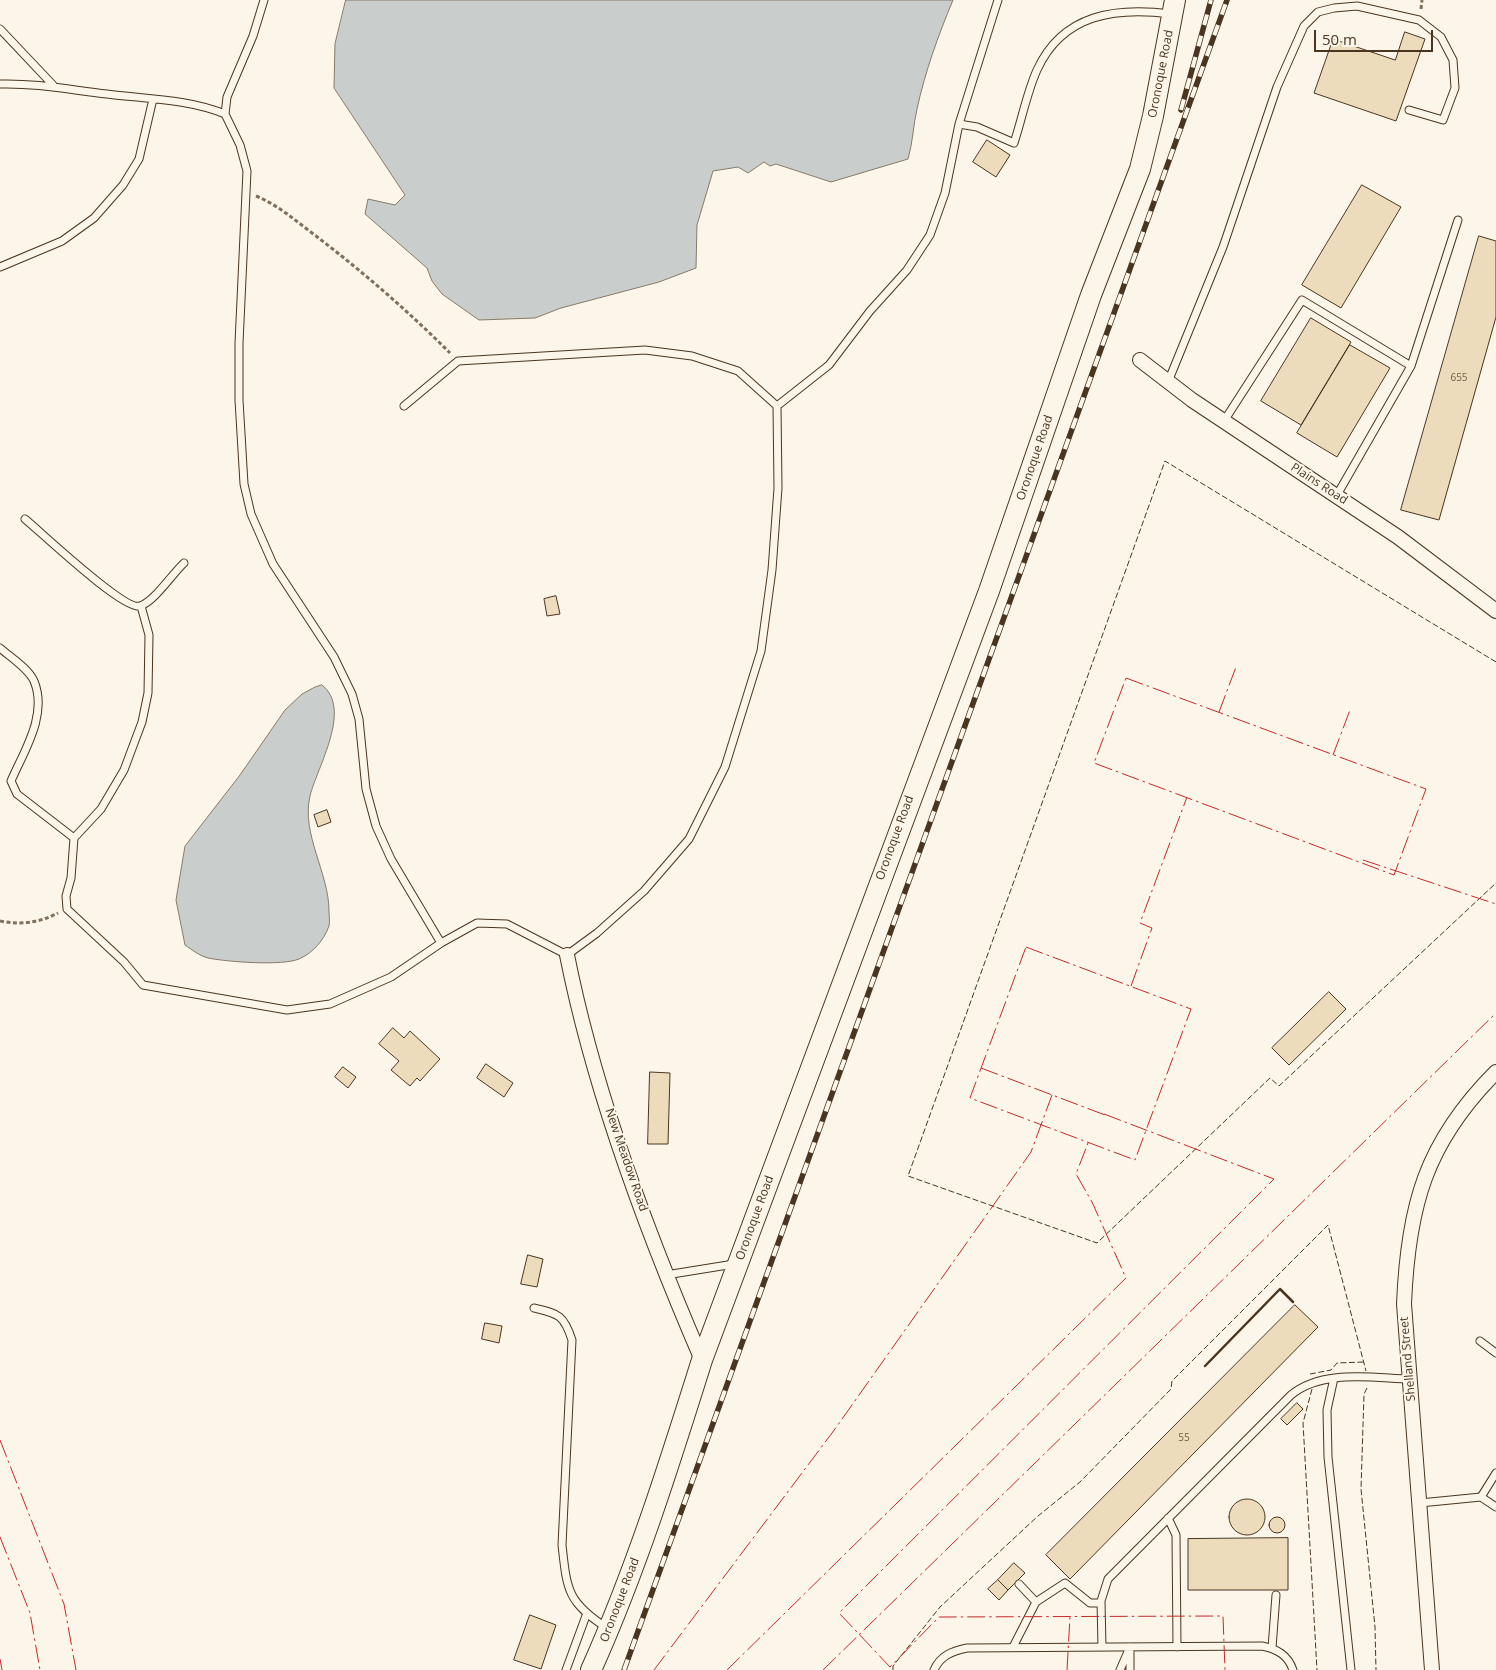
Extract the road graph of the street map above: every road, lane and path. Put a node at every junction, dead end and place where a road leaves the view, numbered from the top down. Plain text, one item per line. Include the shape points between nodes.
1 (264, 0) edge
2 (998, 0) edge
3 (1174, 7) edge
4 (0, 29) edge
5 (0, 84) edge
6 (53, 85) junction
7 (153, 99) junction
8 (1409, 110) dead end
9 (225, 114) junction
10 (959, 124) junction
11 (248, 193) junction
12 (1458, 220) dead end
13 (0, 267) edge
14 (1140, 360) dead end
15 (458, 361) junction
16 (1411, 366) junction
17 (1168, 382) junction
18 (404, 406) dead end
19 (777, 406) junction
20 (1224, 421) junction
21 (1337, 495) junction
22 (25, 519) dead end
23 (184, 563) dead end
24 (141, 606) junction
25 (1496, 611) edge
26 (0, 648) edge
27 (74, 838) junction
28 (67, 909) junction
29 (0, 921) edge
30 (442, 943) junction
31 (567, 955) junction
32 (1496, 1072) edge
33 (738, 1263) junction
34 (666, 1276) junction
35 (534, 1308) dead end
36 (1480, 1341) dead end
37 (1496, 1353) edge
38 (702, 1360) junction
39 (1334, 1378) junction
40 (1410, 1379) junction
41 (1496, 1473) edge
42 (1481, 1496) junction
43 (1420, 1503) junction
44 (1496, 1507) edge
45 (1168, 1518) junction
46 (1019, 1584) dead end
47 (1276, 1595) dead end
48 (1036, 1602) junction
49 (1101, 1603) junction
50 (587, 1613) junction
51 (609, 1630) junction
52 (1177, 1646) junction
53 (1013, 1647) junction
54 (1102, 1647) junction
55 (1130, 1647) junction
56 (1272, 1648) junction
57 (566, 1670) edge
58 (591, 1670) edge
59 (934, 1670) edge
60 (1120, 1670) edge
61 (1130, 1670) edge
62 (1293, 1670) edge
63 (1351, 1670) edge
64 (1432, 1670) edge

1 - 9 lane via 227,98
2 - 10 lane
3 - 10 lane via 1098,15 1074,26 1055,43 1038,69 1014,142 977,127
3 - 33 street, Oronoque Road via 1140,169 1091,295 989,591
4 - 6 lane
5 - 6 lane
6 - 7 lane
7 - 9 lane via 204,106
7 - 13 lane via 139,160 123,185 94,218 62,241
8 - 17 lane via 1443,120 1455,88 1453,60 1441,37 1420,20 1357,6 1318,12 1304,26 1278,87 1223,247
9 - 11 lane via 240,145
10 - 19 lane via 945,193 930,235 907,270 870,311 829,365
11 - 15 path via 271,202 343,257
11 - 30 lane via 239,400 244,484 251,514 273,564 334,657 352,694 359,719 366,789 376,826 391,859
12 - 16 lane
14 - 17 street, Plains Road
15 - 18 lane
15 - 19 lane via 645,350 692,356 738,371
16 - 20 lane via 1302,300
16 - 21 lane
17 - 20 street, Plains Road
19 - 31 lane via 778,488 772,570 761,651 725,767 689,839 644,891
20 - 21 street, Plains Road
21 - 25 street, Plains Road
22 - 24 lane via 114,596 132,606
23 - 24 lane
24 - 27 lane via 149,635 148,693 142,722 124,770 101,809
26 - 27 lane via 34,680 38,705 35,728 11,781 17,794
27 - 28 lane
28 - 29 path via 44,921 15,924
28 - 30 lane via 124,962 143,985 288,1010 330,1004 391,978
30 - 31 lane via 477,923 507,924
31 - 34 street, New Meadow Road via 583,1030
32 - 40 street, Shelland Street via 1460,1112 1438,1148 1421,1186 1406,1254 1404,1304
33 - 34 lane
33 - 38 street, Oronoque Road
34 - 38 street, New Meadow Road
35 - 50 lane via 557,1313 567,1323 572,1340 562,1545 566,1578 573,1599
36 - 37 lane
38 - 51 street, Oronoque Road via 672,1455
39 - 40 lane
39 - 45 lane via 1305,1384 1291,1394
39 - 63 lane via 1328,1410 1328,1456
40 - 43 street, Shelland Street
41 - 42 lane
42 - 43 lane
42 - 44 lane
43 - 64 street, Shelland Street
45 - 49 lane via 1108,1579
45 - 52 lane via 1176,1535
46 - 48 lane
47 - 56 lane
48 - 49 lane via 1065,1583 1090,1603
48 - 53 lane
49 - 54 lane
50 - 51 lane
50 - 57 lane
51 - 58 street, Oronoque Road
52 - 55 lane
52 - 56 lane
53 - 54 lane
53 - 59 lane via 956,1650 938,1661
54 - 55 lane
55 - 60 lane
55 - 61 lane
56 - 62 lane via 1284,1655

